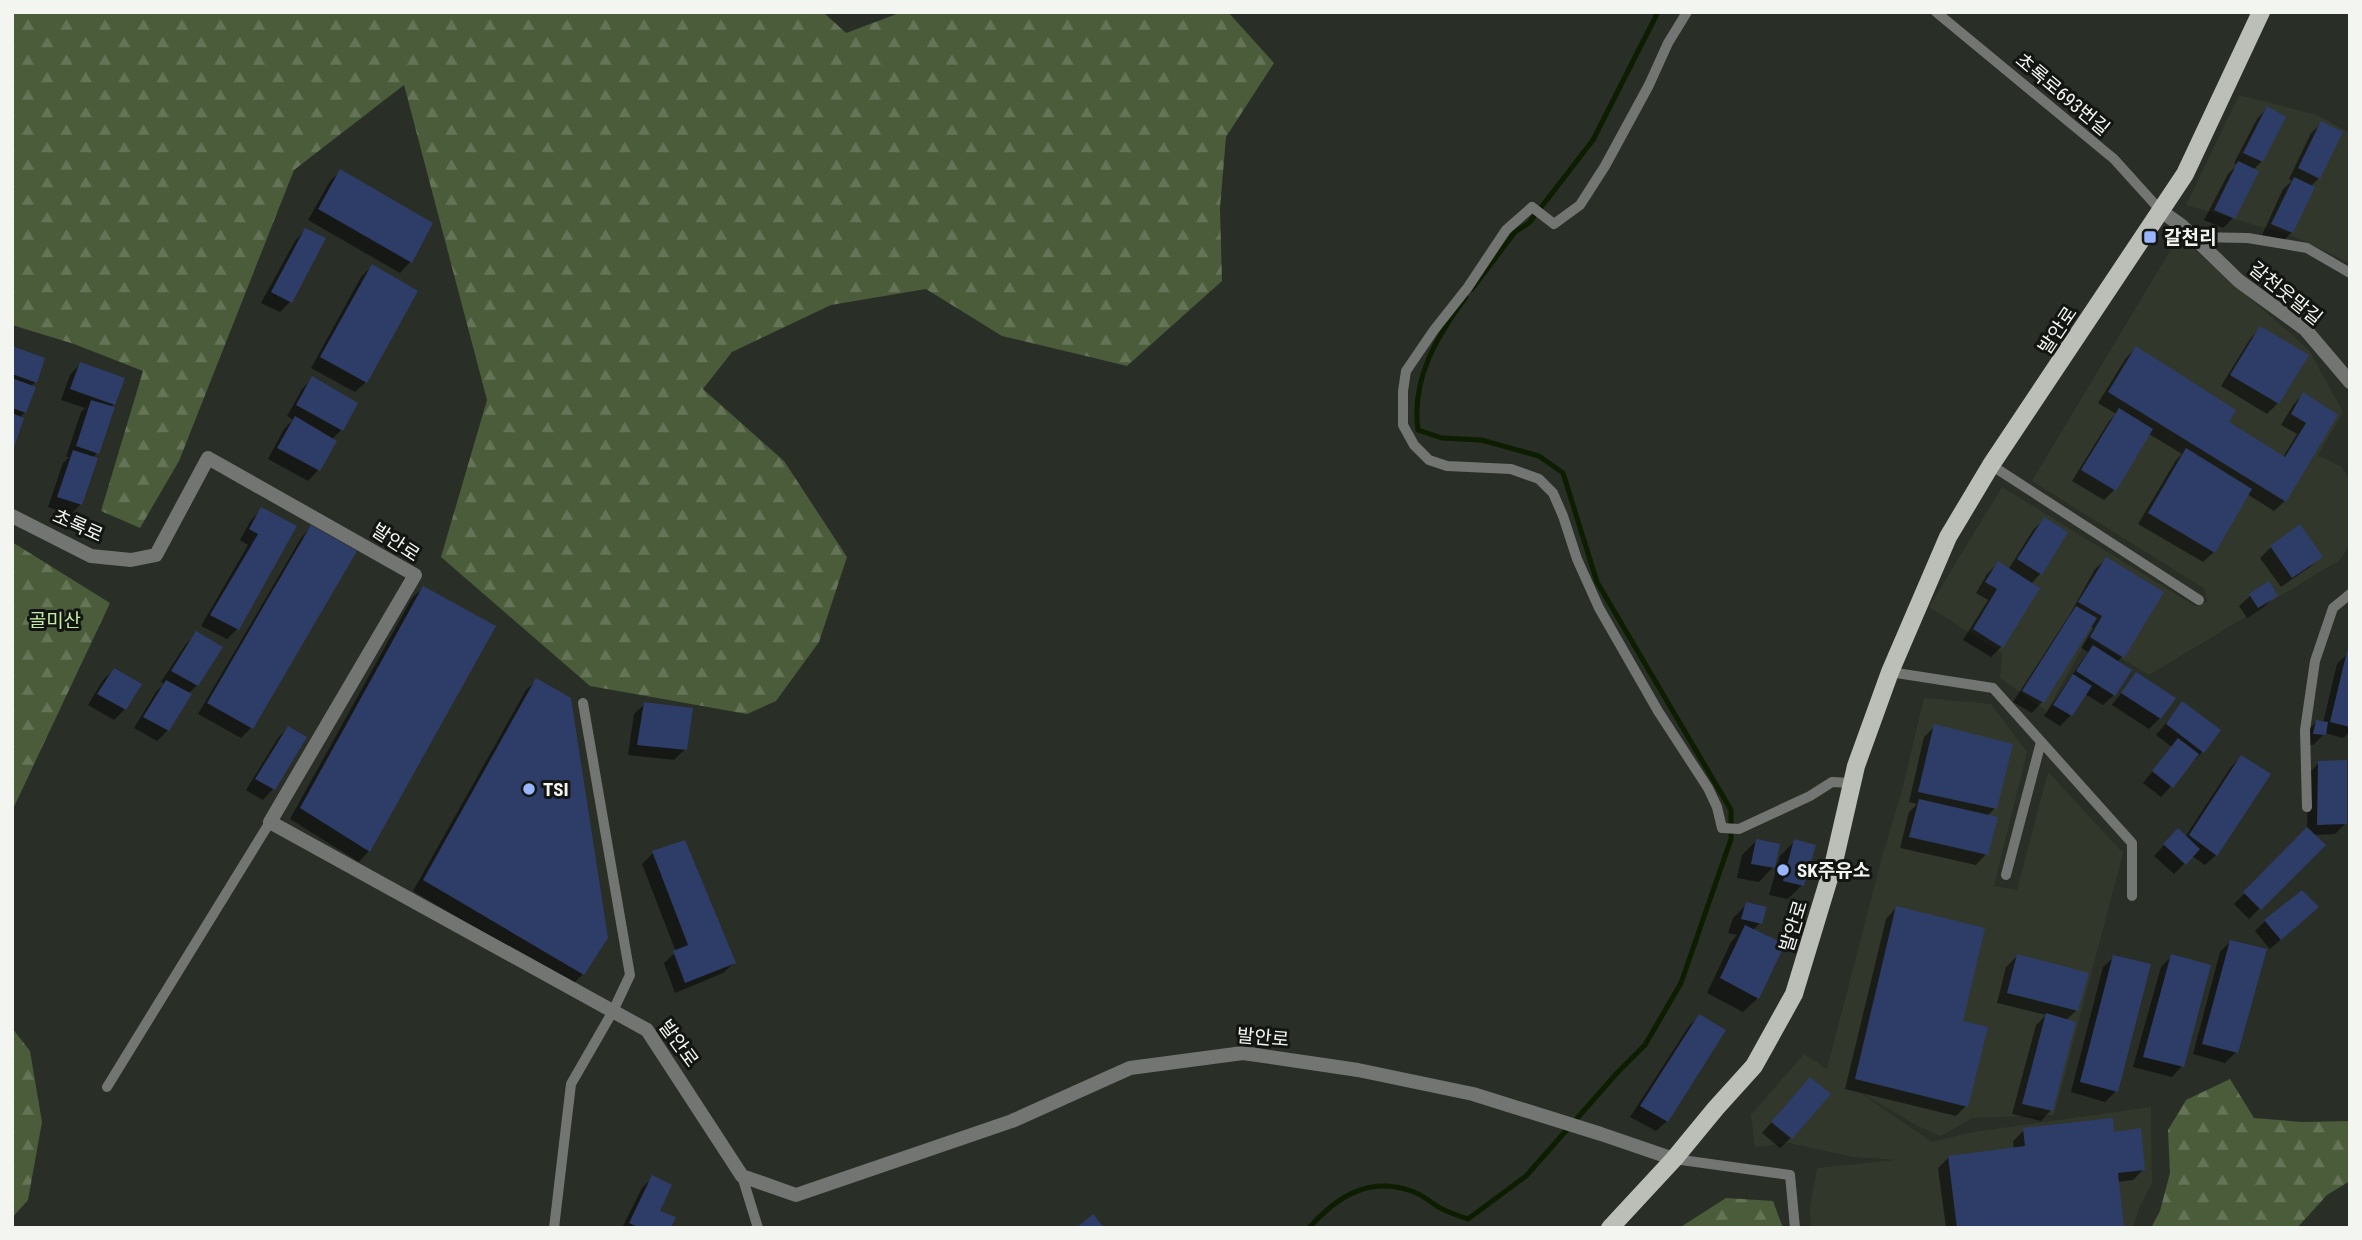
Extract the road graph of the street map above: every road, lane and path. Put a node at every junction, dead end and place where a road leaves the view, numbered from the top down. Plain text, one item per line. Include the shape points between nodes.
1 (1686, 12) edge
2 (1936, 12) edge
3 (2261, 12) edge
4 (2161, 211) junction
5 (2194, 237) junction
6 (2350, 273) edge
7 (2350, 382) edge
8 (1991, 465) junction
9 (12, 516) edge
10 (131, 560) joint
11 (2350, 594) edge
12 (2200, 600) dead end
13 (1890, 672) junction
14 (583, 703) dead end
15 (2041, 742) junction
16 (1852, 783) junction
17 (2307, 807) dead end
18 (270, 822) junction
19 (2006, 875) dead end
20 (2132, 895) dead end
21 (613, 1011) junction
22 (107, 1087) dead end
23 (1674, 1159) junction
24 (742, 1176) junction
25 (554, 1228) edge
26 (758, 1228) edge
27 (1610, 1228) edge
28 (1796, 1228) edge

1 - 16 lane via 1580,205 1554,224 1532,207 1506,230 1434,330 1406,371 1403,425 1413,445 1429,460 1447,466 1511,469 1539,479 1553,493 1599,608 1708,788 1722,828 1740,829 1832,782
2 - 4 lane, 초록로693번길 via 2114,159
3 - 4 main road, 발안로 via 2185,174
4 - 5 street, 갈천웃말길
4 - 8 main road, 발안로
5 - 6 lane, 갈천웃말길 via 2248,238 2307,248
5 - 7 street, 갈천웃말길 via 2239,281 2305,329
8 - 12 lane
8 - 13 main road, 발안로 via 1948,537
9 - 10 street, 초록로 via 91,556
10 - 18 street, 발안로 via 156,555 208,458 415,575
11 - 17 lane via 2333,608 2315,661 2305,730
13 - 15 lane via 1993,688
13 - 16 main road, 발안로
14 - 21 lane via 630,975
15 - 19 lane
15 - 20 lane via 2132,843
16 - 23 main road, 발안로 via 1834,862 1794,994 1754,1066
18 - 21 street, 발안로
18 - 22 lane
21 - 24 street, 발안로 via 648,1030
21 - 25 lane via 570,1084
23 - 24 street, 발안로 via 1473,1094 1359,1070 1243,1053 1130,1068 1012,1121 796,1195
23 - 27 main road, 발안로
23 - 28 lane, 발안로 via 1790,1175
24 - 26 lane

